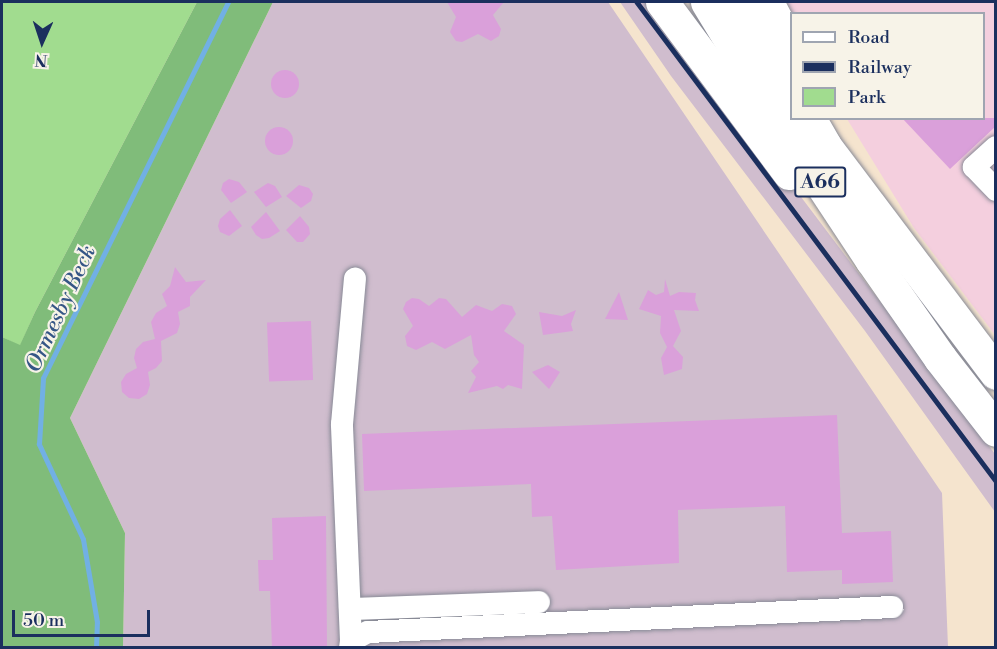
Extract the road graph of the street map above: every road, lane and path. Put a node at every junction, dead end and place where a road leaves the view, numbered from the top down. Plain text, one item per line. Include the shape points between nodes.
1 (662, 2) edge
2 (707, 2) edge
3 (737, 2) edge
4 (767, 2) edge
5 (790, 46) edge
6 (790, 87) edge
7 (810, 120) edge
8 (829, 120) edge
9 (996, 147) edge
10 (996, 190) edge
11 (908, 256) junction
12 (355, 279) dead end
13 (940, 358) junction
14 (996, 373) edge
15 (996, 430) edge
16 (539, 602) dead end
17 (892, 607) dead end
18 (351, 609) junction
19 (351, 644) edge

1 - 13 highway via 859,268
2 - 13 highway, A66 via 779,120
3 - 6 highway
4 - 5 highway
7 - 11 highway, A66 via 825,146
8 - 11 highway
9 - 10 street via 974,167
11 - 14 highway, A66
12 - 18 street via 342,423
13 - 15 highway, A66
16 - 18 street
17 - 19 street via 368,632
18 - 19 street

